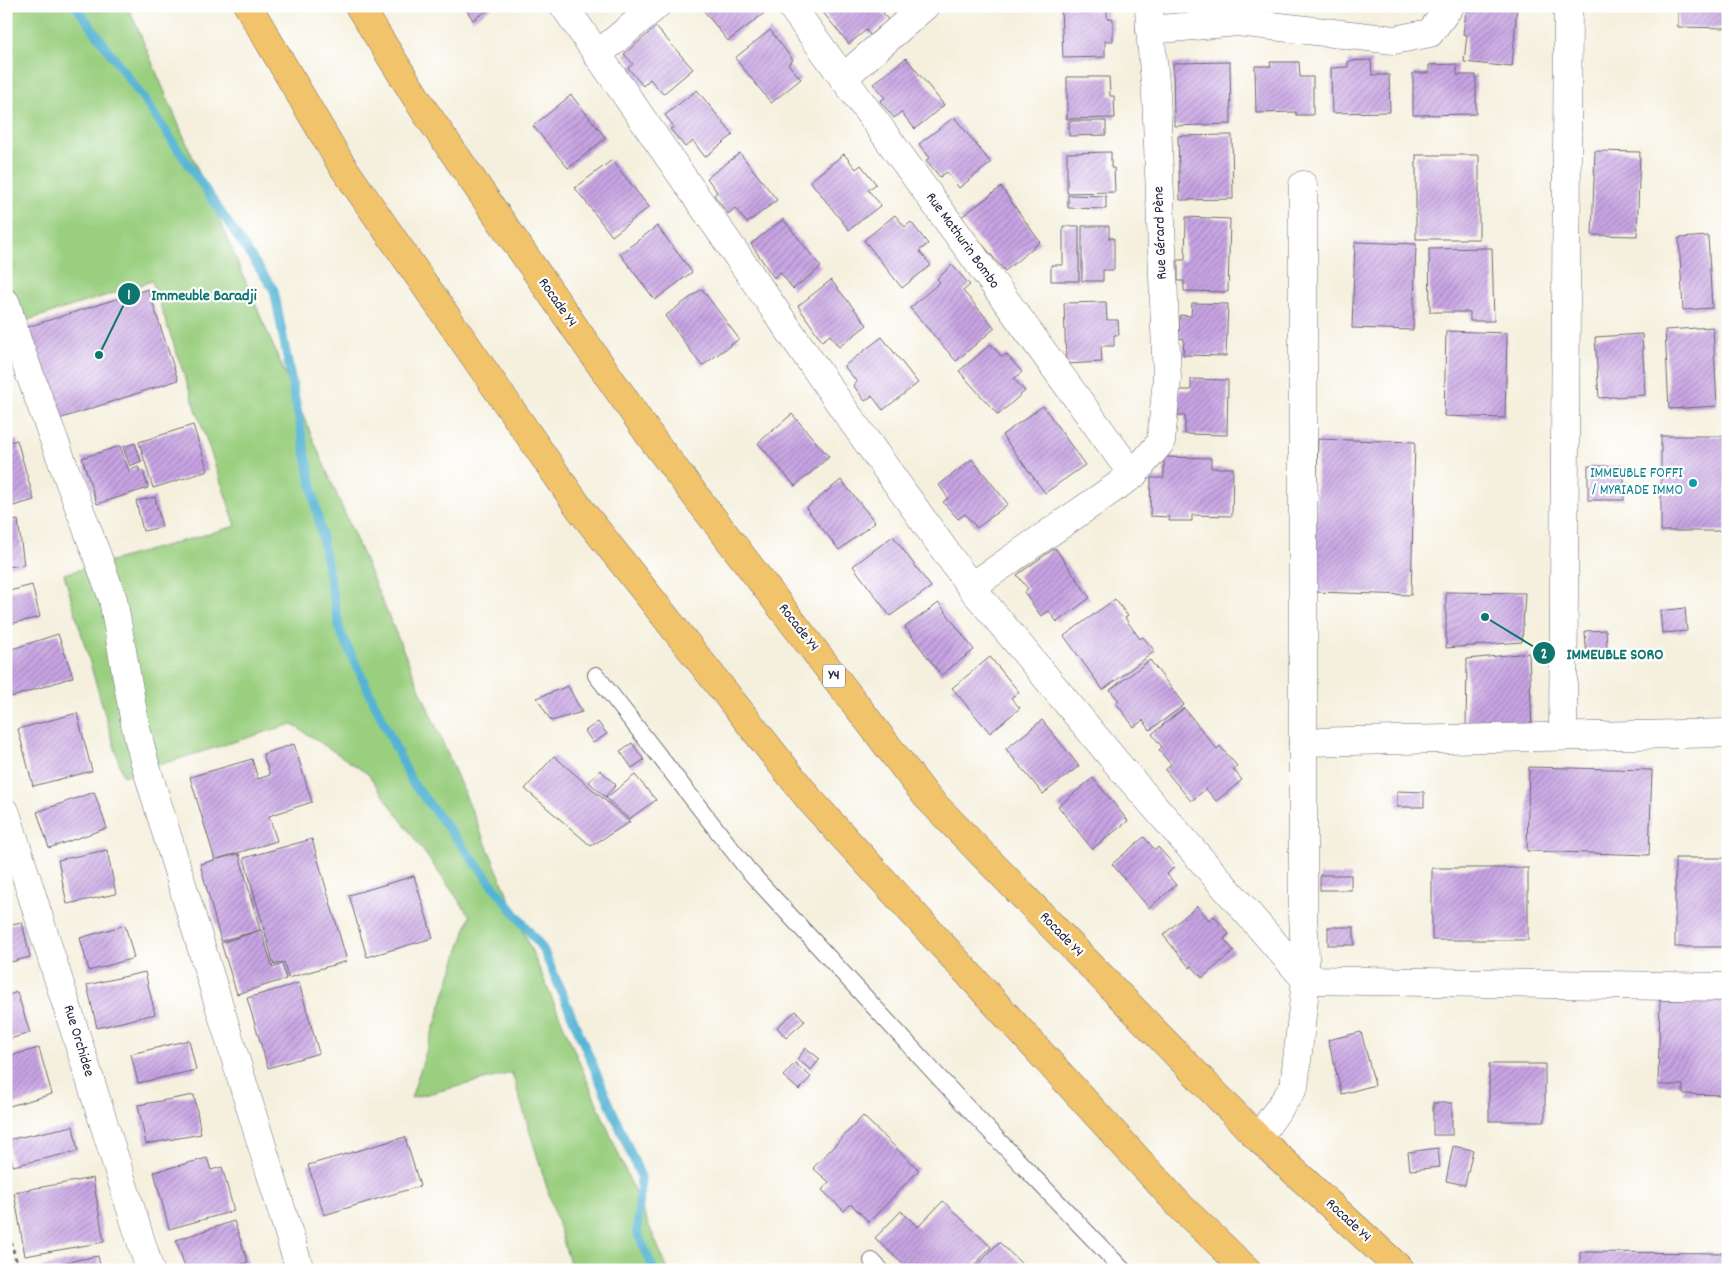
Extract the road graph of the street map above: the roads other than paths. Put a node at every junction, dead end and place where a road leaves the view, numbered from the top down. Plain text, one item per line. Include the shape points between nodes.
1 (248, 6) edge
2 (359, 6) edge
3 (564, 6) edge
4 (656, 6) edge
5 (791, 6) edge
6 (925, 6) edge
7 (1450, 6) edge
8 (1568, 6) edge
9 (1150, 18) edge
10 (597, 55) junction
11 (844, 78) junction
12 (1303, 185) dead end
13 (6, 303) edge
14 (1133, 475) junction
15 (971, 587) junction
16 (596, 675) dead end
17 (1728, 733) edge
18 (1564, 736) junction
19 (1303, 742) junction
20 (6, 813) edge
21 (1306, 980) junction
22 (1728, 987) edge
23 (1258, 1138) junction
24 (150, 1270) edge
25 (300, 1270) edge
26 (1123, 1270) edge
27 (1247, 1270) edge
28 (1401, 1270) edge

1 - 27 highway via 341,164 580,509 810,800 1182,1208
2 - 23 highway, Rocade Y4 / Y4 via 424,110 652,439 926,796
3 - 10 street
4 - 10 street
5 - 11 street, Rue Mathurin Bombo
6 - 11 street
7 - 9 street, Rue Gérard Pène via 1430,33 1394,40 1237,22
8 - 18 street
9 - 14 street, Rue Gérard Pène via 1167,379 1161,442
10 - 15 street
11 - 14 street, Rue Mathurin Bombo
12 - 19 street
13 - 25 street via 16,340 113,599 144,760
14 - 15 street, Rue Gérard Pène
15 - 21 street via 1121,768
16 - 26 lane via 748,870 957,1097
17 - 18 street
18 - 19 street
19 - 21 street
20 - 24 street, Rue Orchidee
21 - 22 street
21 - 23 street via 1294,1087
23 - 28 highway, Rocade Y4 / Y4

